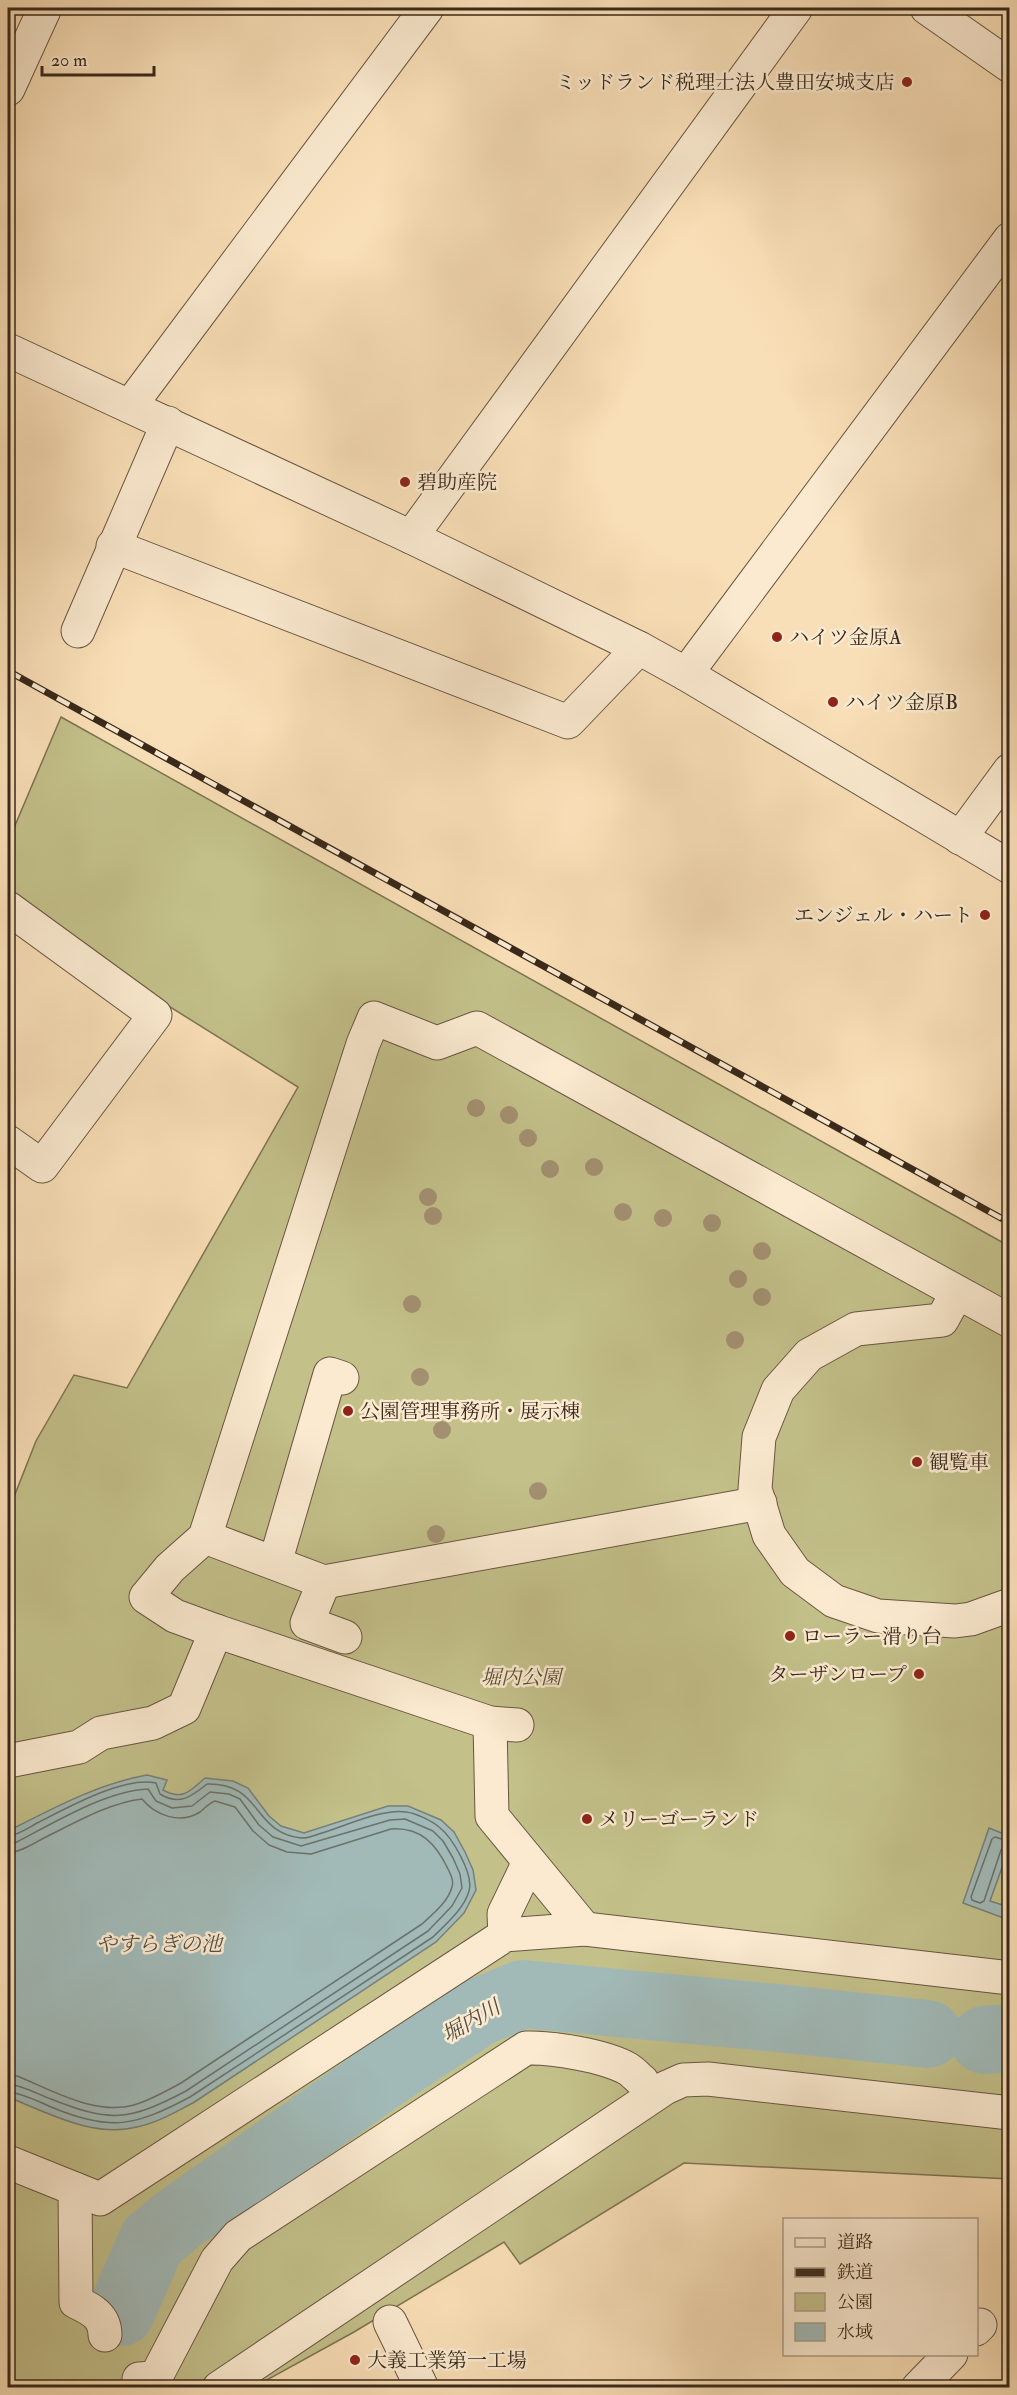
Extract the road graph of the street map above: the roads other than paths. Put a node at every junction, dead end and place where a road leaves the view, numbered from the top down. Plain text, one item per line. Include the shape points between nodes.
1 (45, 8) edge
2 (427, 8) edge
3 (796, 8) edge
4 (927, 8) edge
5 (1010, 66) edge
6 (8, 89) edge
7 (1010, 239) edge
8 (8, 350) edge
9 (129, 406) junction
10 (168, 423) junction
11 (411, 537) junction
12 (113, 546) junction
13 (78, 631) dead end
14 (639, 648) junction
15 (686, 674) junction
16 (1010, 770) edge
17 (960, 838) junction
18 (1010, 867) edge
19 (8, 908) edge
20 (8, 1142) edge
21 (957, 1293) junction
22 (1010, 1321) edge
23 (342, 1378) dead end
24 (760, 1503) junction
25 (205, 1537) junction
26 (275, 1563) junction
27 (324, 1582) junction
28 (1010, 1605) edge
29 (216, 1631) junction
30 (345, 1637) dead end
31 (8, 1761) edge
32 (529, 1862) junction
33 (585, 1929) junction
34 (505, 1935) junction
35 (1010, 1978) edge
36 (642, 2081) dead end
37 (1010, 2113) edge
38 (8, 2162) edge
39 (75, 2189) junction
40 (390, 2322) dead end
41 (105, 2335) dead end
42 (950, 2356) edge
43 (139, 2379) dead end
44 (219, 2388) edge
45 (422, 2388) edge
46 (918, 2388) edge

1 - 6 street
2 - 9 street
3 - 11 street
4 - 5 street
7 - 15 street
8 - 9 street
9 - 10 street
10 - 11 street
10 - 12 street
11 - 14 street
12 - 13 street
12 - 14 street via 568,722
14 - 15 street
15 - 17 street
16 - 17 street
17 - 18 street
19 - 20 street via 155,1015 42,1166
21 - 22 street
21 - 24 street via 942,1320 856,1329 810,1355 778,1390 759,1437 755,1489
21 - 25 street via 477,1028 437,1043 374,1018
23 - 26 street via 330,1374
24 - 27 street
24 - 28 street via 769,1535 795,1572 834,1601 878,1616 955,1621
25 - 26 street
25 - 29 street via 170,1568 146,1597 175,1616
26 - 27 street
27 - 30 street via 307,1623
29 - 31 street via 184,1708 153,1723 101,1733 79,1747
29 - 32 street via 504,1724 492,1816
32 - 33 street
32 - 34 street via 504,1914
33 - 34 street
33 - 35 street
34 - 39 street via 100,2199
36 - 43 street via 628,2069 602,2059 546,2048 532,2040 526,2048 238,2236 217,2260 159,2370 153,2378
37 - 44 street via 708,2079 683,2080 665,2088
38 - 39 street
39 - 41 street via 76,2302 99,2316
40 - 45 street
42 - 46 street

